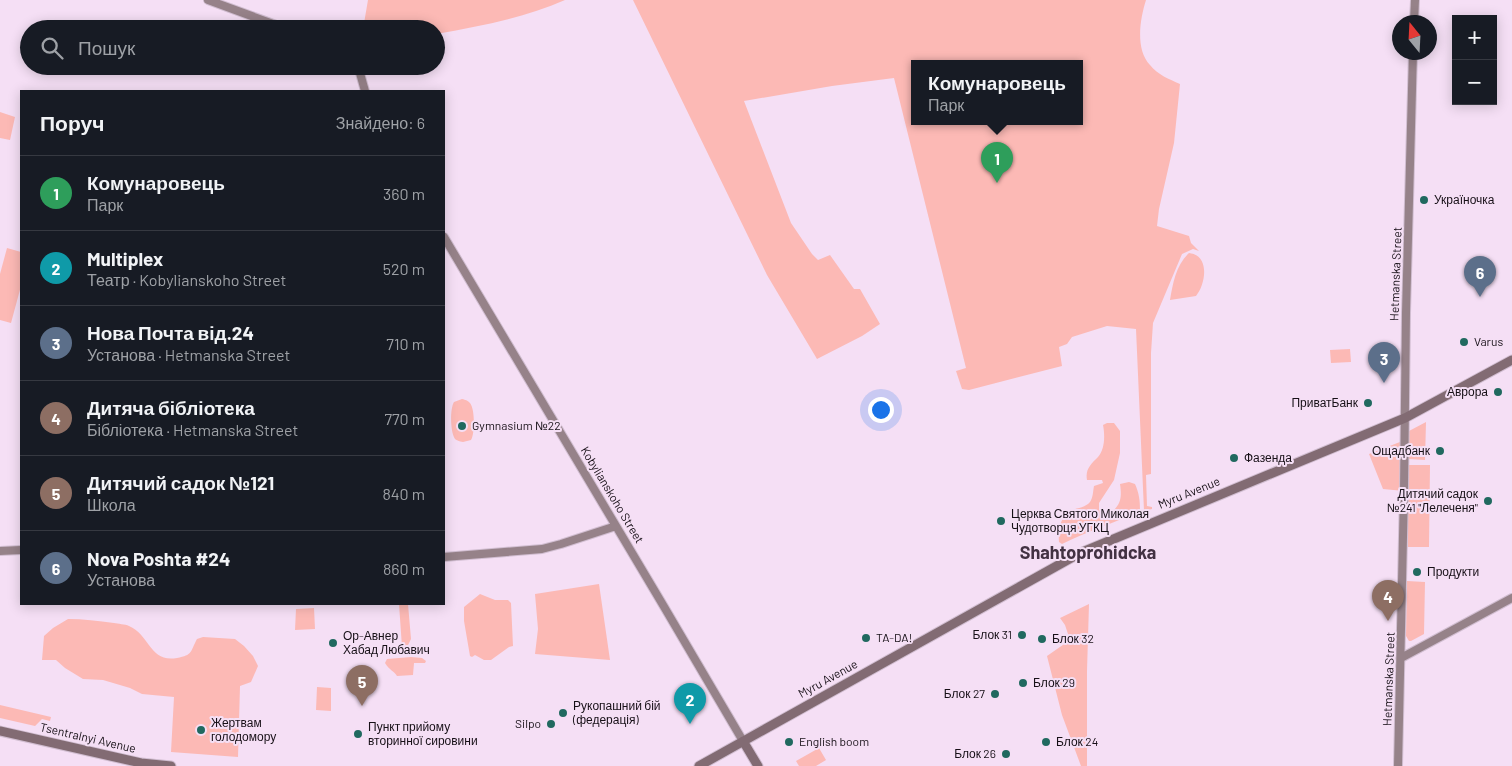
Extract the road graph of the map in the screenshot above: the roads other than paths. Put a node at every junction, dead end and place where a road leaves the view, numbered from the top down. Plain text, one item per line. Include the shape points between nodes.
1 (208, 0) edge
2 (1415, 0) edge
3 (1414, 15) edge
4 (262, 20) edge
5 (1413, 60) edge
6 (361, 75) edge
7 (365, 90) edge
8 (445, 239) edge
9 (1512, 360) edge
10 (1404, 418) junction
11 (616, 526) junction
12 (20, 550) edge
13 (0, 551) edge
14 (445, 557) edge
15 (1512, 598) edge
16 (1402, 658) junction
17 (0, 731) edge
18 (742, 741) junction
19 (171, 766) edge
20 (698, 766) edge
21 (758, 766) edge
22 (1398, 766) edge

1 - 4 street
2 - 3 street
5 - 10 street, Hetmanska Street
6 - 7 street
8 - 11 street, Kobylianskoho Street
9 - 10 main road, Myru Avenue
10 - 16 street, Hetmanska Street
10 - 18 main road, Myru Avenue via 1080,553
11 - 14 street via 542,549
11 - 18 street, Kobylianskoho Street
12 - 13 street
15 - 16 street
16 - 22 street, Hetmanska Street
17 - 19 main road, Tsentralnyi Avenue via 141,763
18 - 20 main road, Myru Avenue
18 - 21 main road, Kobylianskoho Street

